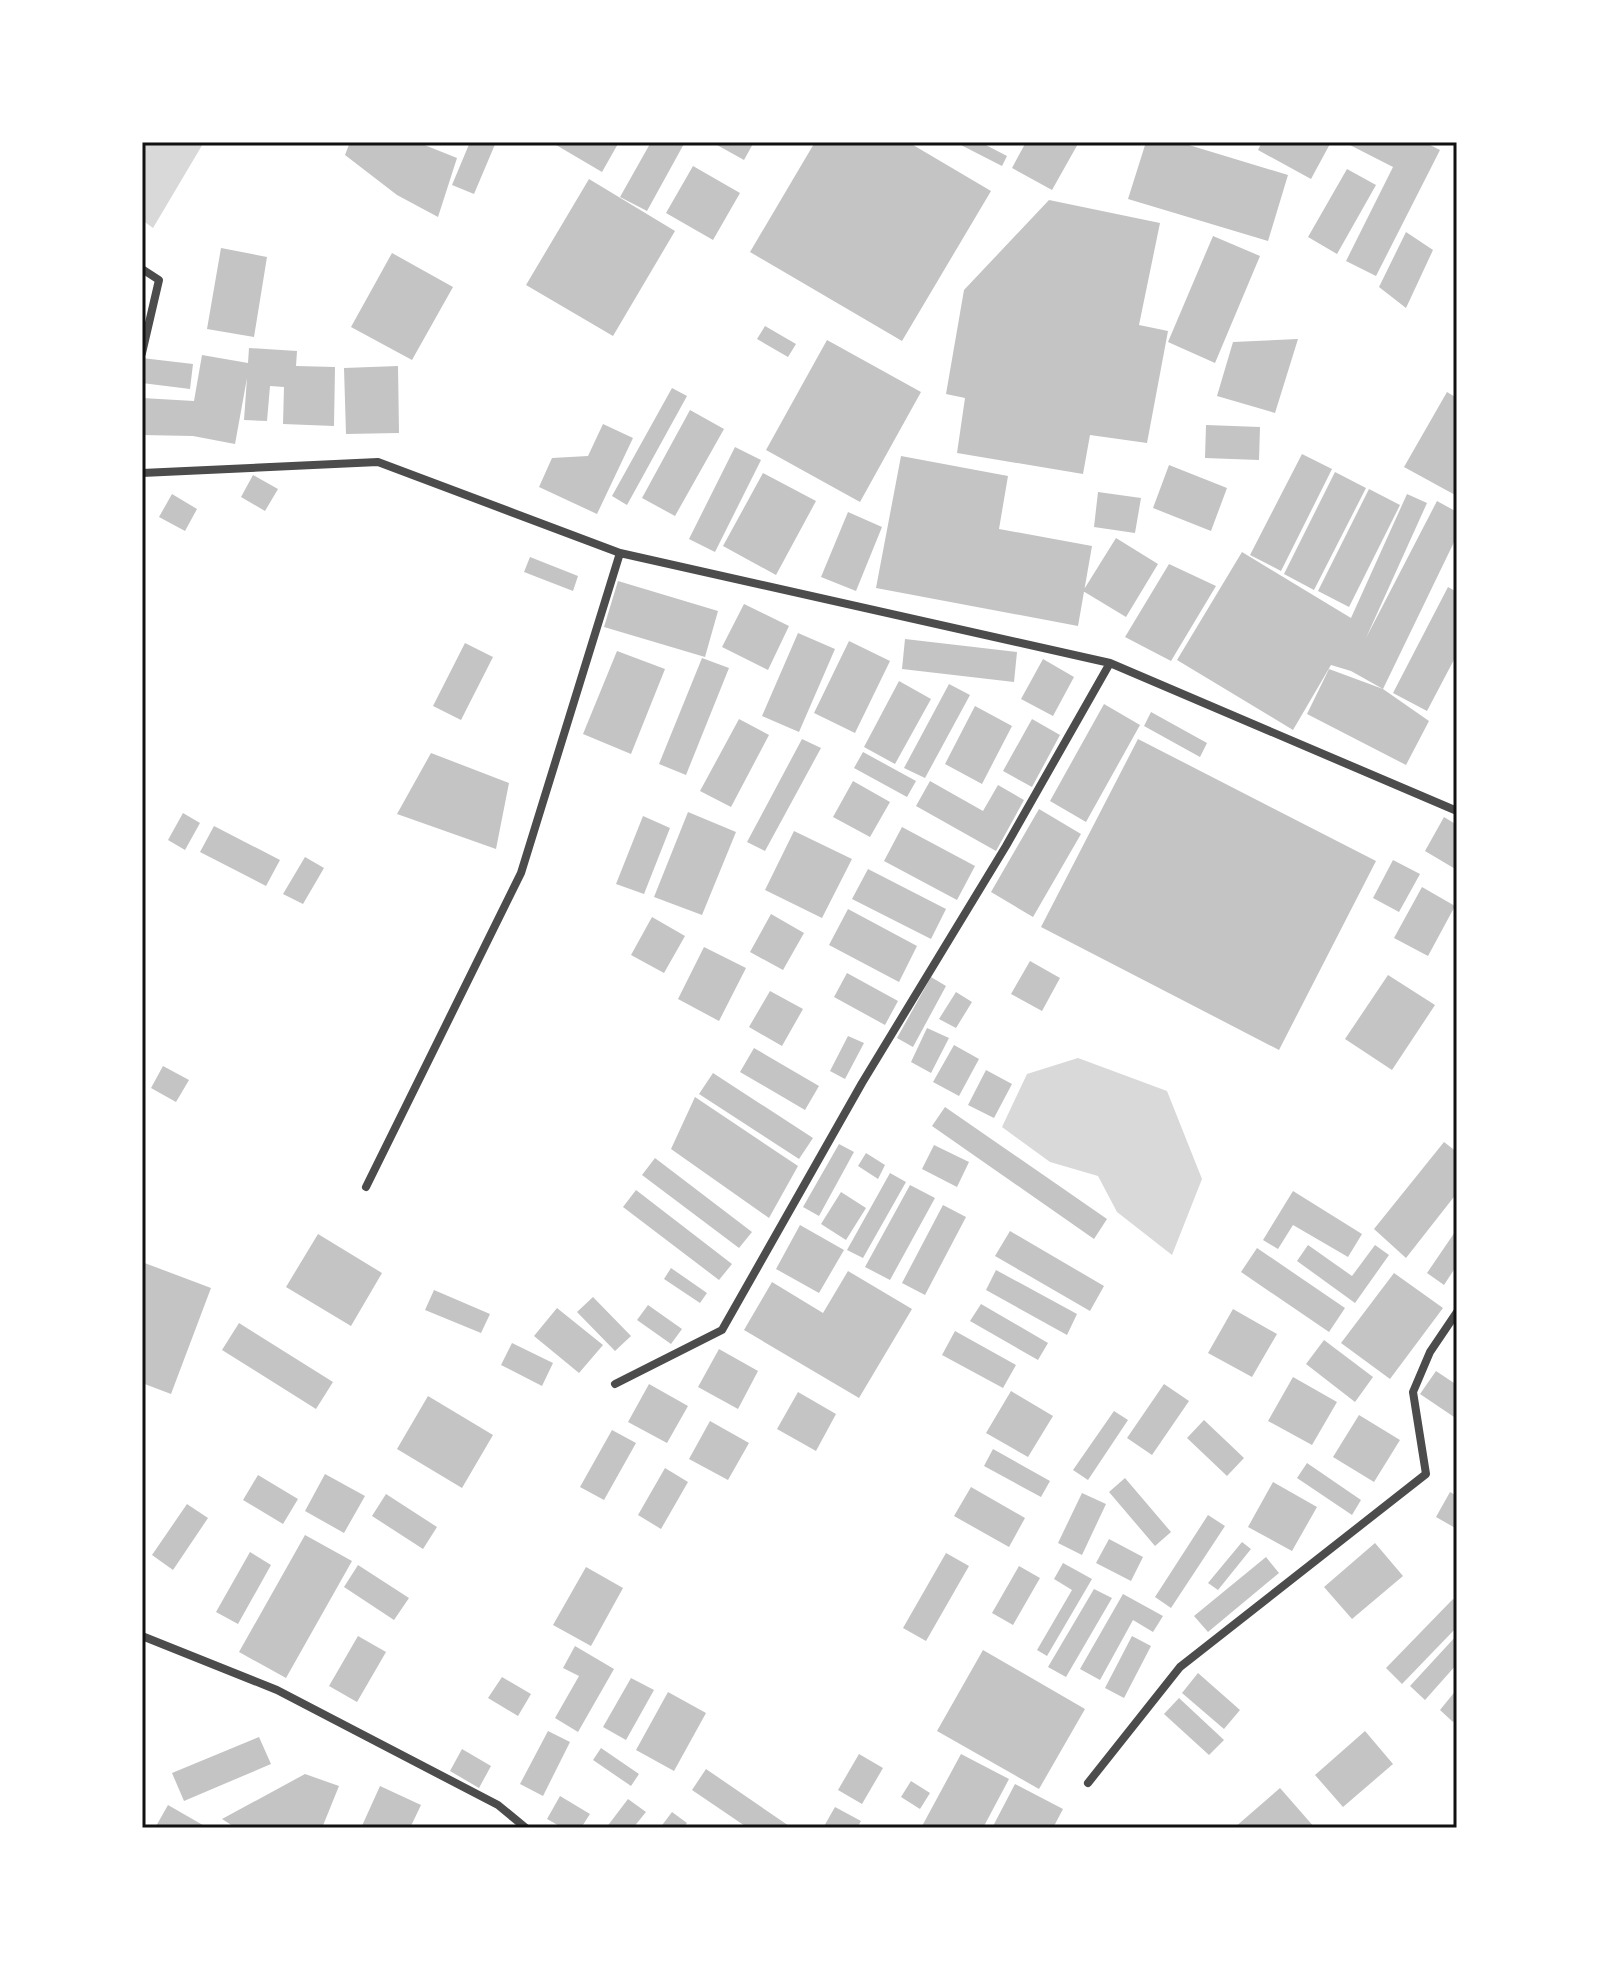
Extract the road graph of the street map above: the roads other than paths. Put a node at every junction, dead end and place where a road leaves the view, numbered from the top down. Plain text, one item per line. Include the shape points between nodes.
1 (142, 269) edge
2 (142, 353) edge
3 (142, 473) edge
4 (620, 553) junction
5 (1110, 663) junction
6 (1457, 811) edge
7 (366, 1187) dead end
8 (1457, 1312) edge
9 (615, 1384) dead end
10 (142, 1636) edge
11 (1088, 1783) dead end
12 (526, 1828) edge

1 - 2 street via 159,280
3 - 4 street via 378,462
4 - 5 street
4 - 7 street via 521,873
5 - 6 street
5 - 9 street via 722,1330
8 - 11 street via 1430,1352 1413,1392 1426,1474 1180,1667
10 - 12 street via 277,1690 498,1805

